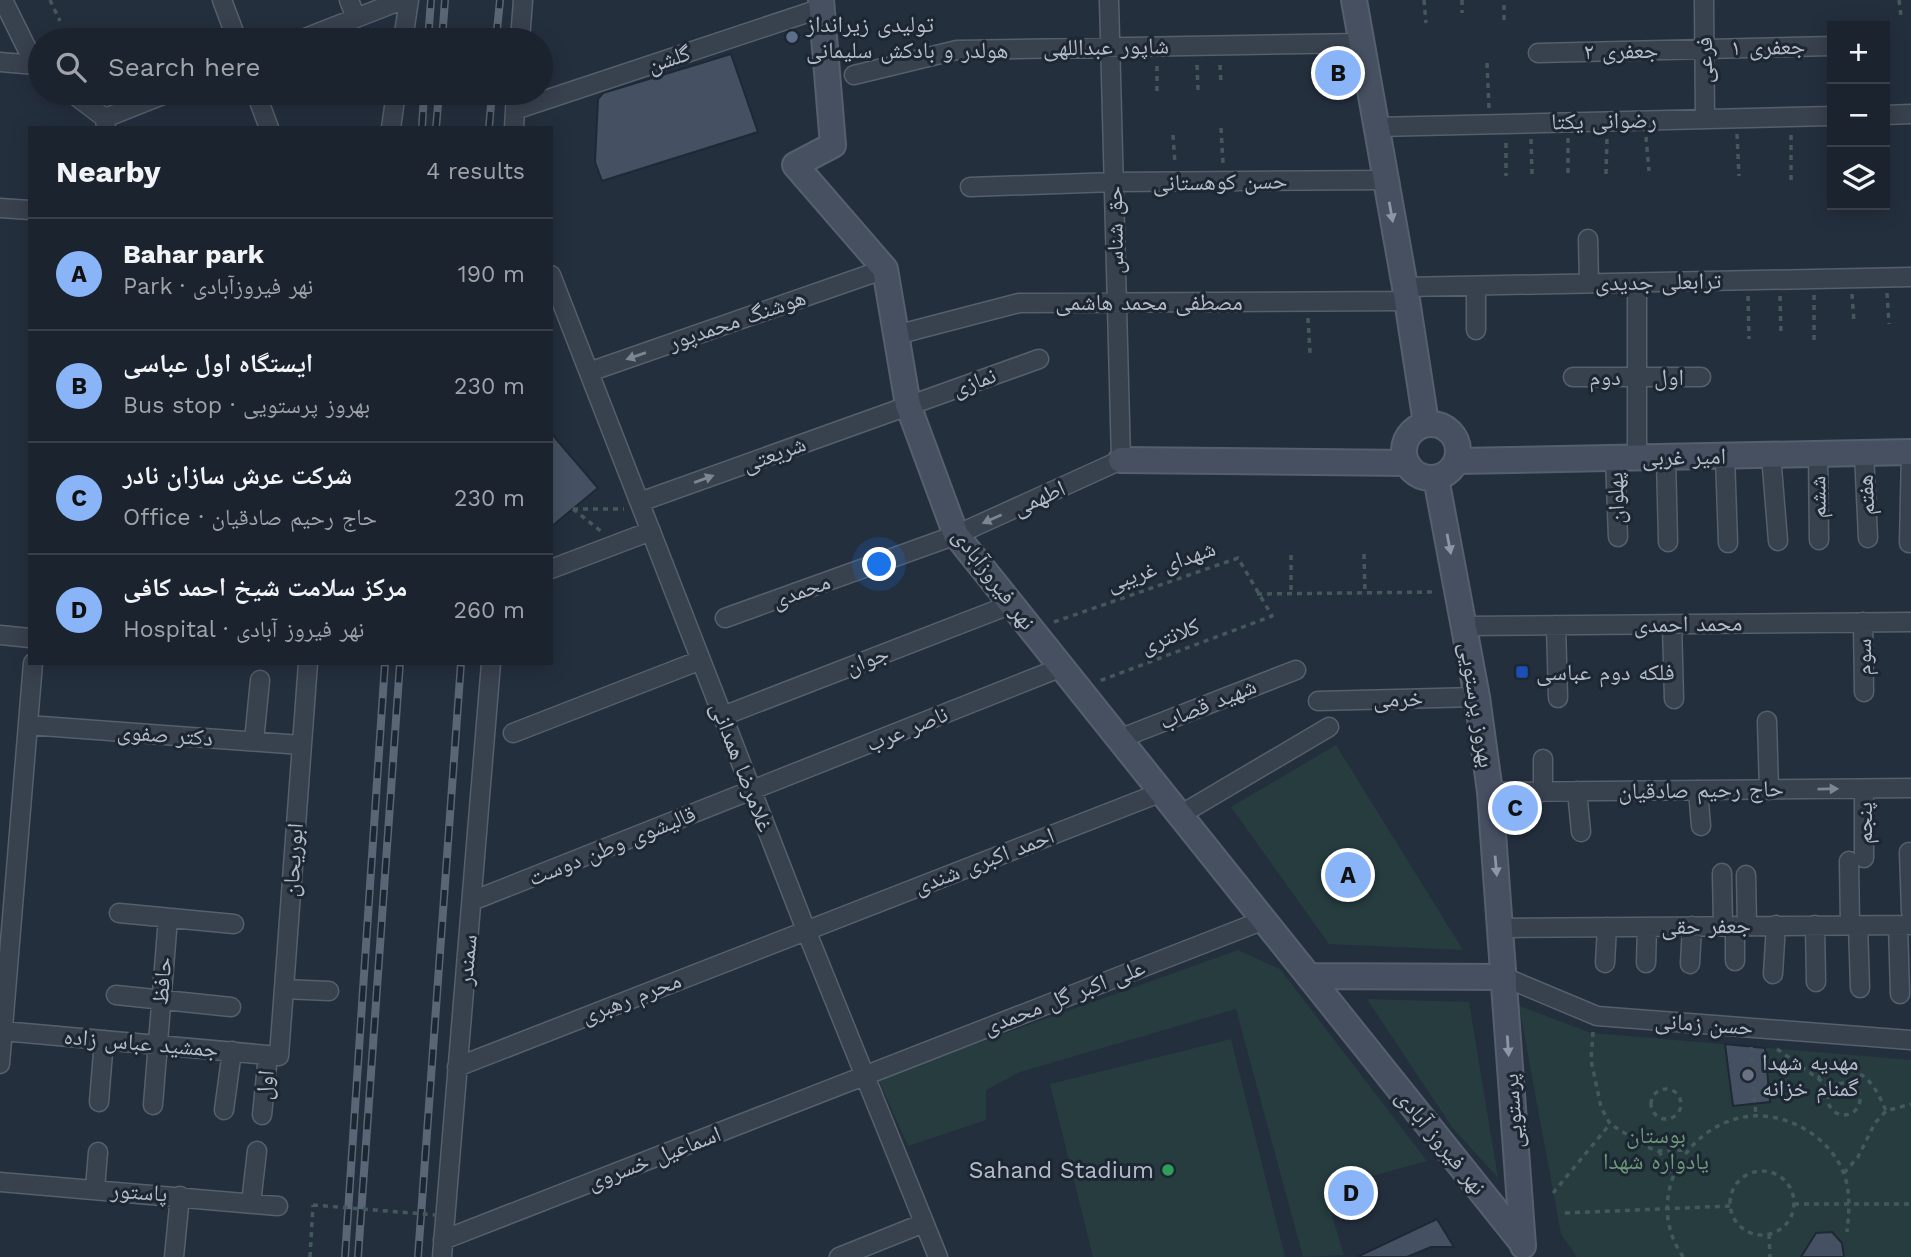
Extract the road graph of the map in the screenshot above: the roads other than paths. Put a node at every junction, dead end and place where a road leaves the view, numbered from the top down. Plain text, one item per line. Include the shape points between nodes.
1 (3, 0) edge
2 (222, 0) edge
3 (349, 0) edge
4 (402, 0) edge
5 (409, 0) edge
6 (523, 0) edge
7 (1109, 0) edge
8 (1354, 0) edge
9 (1704, 0) edge
10 (822, 4) edge
11 (356, 18) junction
12 (232, 28) edge
13 (331, 28) edge
14 (405, 28) edge
15 (521, 28) edge
16 (1362, 43) junction
17 (1827, 46) edge
18 (1111, 47) junction
19 (28, 48) edge
20 (1704, 49) junction
21 (1538, 52) dead end
22 (0, 62) edge
23 (28, 66) edge
24 (854, 75) dead end
25 (553, 97) edge
26 (85, 105) edge
27 (143, 105) edge
28 (260, 105) edge
29 (394, 105) edge
30 (1911, 114) edge
31 (1890, 115) edge
32 (1827, 116) edge
33 (1704, 119) junction
34 (105, 123) edge
35 (268, 126) edge
36 (391, 126) edge
37 (1376, 127) junction
38 (1386, 180) junction
39 (1114, 182) junction
40 (970, 187) dead end
41 (0, 208) edge
42 (28, 210) edge
43 (1588, 239) dead end
44 (885, 269) junction
45 (1911, 277) edge
46 (553, 280) edge
47 (1637, 282) junction
48 (1588, 283) junction
49 (1476, 286) junction
50 (1406, 294) junction
51 (1117, 302) junction
52 (1476, 330) dead end
53 (896, 335) junction
54 (1039, 359) dead end
55 (589, 372) junction
56 (1573, 377) dead end
57 (1637, 377) junction
58 (1701, 377) dead end
59 (908, 405) junction
60 (1426, 423) junction
61 (1911, 452) edge
62 (1864, 453) junction
63 (1818, 454) junction
64 (1771, 455) junction
65 (1726, 456) junction
66 (1626, 458) junction
67 (1665, 458) junction
68 (1121, 460) junction
69 (1457, 461) junction
70 (1407, 463) junction
71 (1436, 478) junction
72 (641, 505) junction
73 (651, 531) junction
74 (956, 535) junction
75 (1618, 537) dead end
76 (1868, 538) dead end
77 (1819, 540) dead end
78 (1668, 541) dead end
79 (1778, 541) dead end
80 (1728, 543) dead end
81 (1909, 543) dead end
82 (553, 568) edge
83 (1012, 604) junction
84 (725, 618) dead end
85 (1863, 622) junction
86 (1911, 622) edge
87 (1672, 624) junction
88 (1556, 625) junction
89 (1465, 626) junction
90 (0, 635) edge
91 (28, 638) edge
92 (701, 660) junction
93 (33, 665) edge
94 (307, 665) edge
95 (491, 665) edge
96 (1062, 667) junction
97 (1296, 670) dead end
98 (260, 680) dead end
99 (1864, 692) dead end
100 (1478, 697) junction
101 (1558, 698) dead end
102 (1674, 699) dead end
103 (1318, 701) dead end
104 (723, 716) junction
105 (1767, 721) dead end
106 (28, 724) junction
107 (1329, 727) dead end
108 (513, 733) dead end
109 (1119, 739) junction
110 (254, 741) junction
111 (301, 745) junction
112 (1543, 759) dead end
113 (1911, 788) edge
114 (1864, 789) junction
115 (752, 790) junction
116 (1698, 790) junction
117 (1769, 790) junction
118 (1577, 791) junction
119 (1161, 792) junction
120 (1490, 792) junction
121 (1543, 792) junction
122 (1180, 815) junction
123 (1701, 826) dead end
124 (1581, 832) dead end
125 (1909, 852) dead end
126 (8, 864) edge
127 (1723, 873) dead end
128 (1746, 875) dead end
129 (472, 901) junction
130 (1911, 912) edge
131 (118, 913) dead end
132 (168, 918) junction
133 (1264, 920) junction
134 (234, 924) dead end
135 (1776, 925) junction
136 (1815, 925) junction
137 (1854, 925) junction
138 (1904, 925) edge
139 (1692, 926) junction
140 (1735, 926) junction
141 (1606, 927) junction
142 (1647, 927) junction
143 (1501, 928) junction
144 (806, 930) junction
145 (1735, 961) dead end
146 (1605, 963) dead end
147 (1646, 963) dead end
148 (1690, 964) dead end
149 (1773, 974) dead end
150 (1309, 976) junction
151 (1503, 977) junction
152 (1816, 982) dead end
153 (1860, 988) dead end
154 (284, 989) junction
155 (330, 991) dead end
156 (1900, 994) dead end
157 (116, 995) dead end
158 (161, 1000) junction
159 (230, 1007) dead end
160 (1352, 1030) joint
161 (3, 1031) junction
162 (104, 1040) junction
163 (1911, 1040) edge
164 (157, 1044) junction
165 (232, 1051) junction
166 (273, 1055) junction
167 (0, 1064) edge
168 (457, 1067) junction
169 (865, 1075) junction
170 (99, 1102) dead end
171 (153, 1105) dead end
172 (224, 1110) dead end
173 (262, 1115) dead end
174 (257, 1151) dead end
175 (98, 1152) dead end
176 (0, 1182) edge
177 (95, 1189) junction
178 (180, 1195) junction
179 (251, 1203) junction
180 (278, 1206) dead end
181 (924, 1223) junction
182 (442, 1249) edge
183 (1523, 1251) edge
184 (174, 1257) edge
185 (839, 1257) edge
186 (938, 1257) edge

1 - 19 street
2 - 12 street
3 - 11 street
4 - 11 street
5 - 14 street
6 - 15 street
7 - 18 street, حق شناس
8 - 16 street
9 - 20 street, فرعی
10 - 25 street, گلشن
10 - 44 street via 833,145 795,165
11 - 13 street
16 - 18 street, شاپور عبداللهی
16 - 37 street
17 - 20 street, جعفری ۱
18 - 24 street, شاپور عبداللهی via 957,50
18 - 39 street, حق شناس
20 - 21 street, جعفری ۲
20 - 33 street, فرعی
22 - 23 street
26 - 34 street
27 - 34 street
28 - 35 street
29 - 36 street
30 - 31 street
32 - 33 street, رضوانی یکتا
33 - 37 street, رضوانی یکتا
37 - 38 street
38 - 39 street, حسن کوهستانی
38 -> 50 street
39 - 40 street, حسن کوهستانی
39 - 51 street, حق شناس
41 - 42 street
43 - 48 street
44 - 53 street, نهر فیروزآبادی
44 -> 55 street, هوشنگ محمدپور
45 - 47 street, ترابعلی جدیدی
46 - 55 street, غلامرضا همدانی
47 - 48 street, ترابعلی جدیدی
47 - 57 street, پهلوان
48 - 49 street, ترابعلی جدیدی
49 - 50 street, ترابعلی جدیدی
49 - 52 street
50 - 51 street, مصطفی محمد هاشمی via 1307,302
50 - 60 street
51 - 53 street, مصطفی محمد هاشمی via 1019,303
51 - 68 street, حق شناس
53 - 59 street, نهر فیروزآبادی
54 - 59 street, نمازی
55 - 72 street, غلامرضا همدانی
56 - 57 street, دوم
57 - 58 street, اول
57 - 66 street, پهلوان
72 -> 59 street, شریعتی
59 - 74 street, نهر فیروزآبادی
60 - 69 street via 1453,433 1459,447
60 - 70 street via 1407,438
61 - 62 street, امیر غربی
61 - 81 street
62 - 63 street, امیر غربی
62 - 76 street, هفتم
63 - 64 street, امیر غربی
63 - 77 street, ششم
64 - 65 street, امیر غربی
64 - 79 street
65 - 67 street, امیر غربی
65 - 80 street
66 - 67 street, امیر غربی
66 - 69 street, امیر غربی
66 - 75 street, پهلوان
67 - 78 street
68 - 70 street
68 -> 74 street, اطهمی
69 - 71 street
70 - 71 street via 1414,472
71 -> 89 street, بهروز پرستویی
72 - 73 street, غلامرضا همدانی
73 - 82 street
73 - 92 street, غلامرضا همدانی
74 - 83 street, نهر فیروزآبادی
74 - 84 street, محمدی
83 - 96 street, نهر فیروزآبادی
83 - 104 street, جوان
85 - 86 street, محمد احمدی
85 - 87 street, محمد احمدی
85 - 99 street, سوم
87 - 88 street, محمد احمدی
87 - 102 street
88 - 89 street, محمد احمدی
88 - 101 street
89 - 100 street, بهروز پرستویی
90 - 91 street
92 - 104 street, غلامرضا همدانی
92 - 108 street
93 - 106 street
94 - 111 street, ابوریحان
95 - 129 street, سمندر
96 - 109 street, نهر فیروزآبادی
96 - 115 street, ناصر عرب
97 - 109 street, شهید قصاب
98 - 110 street
100 - 103 street, خرمی
100 - 120 street, بهروز پرستویی
104 - 115 street, غلامرضا همدانی
105 - 117 street
106 - 110 street, دکتر صفوی
106 - 126 street
107 - 122 street
109 - 119 street, نهر فیروزآبادی
110 - 111 street, دکتر صفوی
111 - 154 street, ابوریحان
112 - 121 street
113 - 114 street, حاج رحیم صادقیان
117 -> 114 street, حاج رحیم صادقیان
114 - 137 street, پنجم
115 - 129 street, قالیشوی وطن دوست
115 - 144 street, غلامرضا همدانی
116 - 117 street, حاج رحیم صادقیان
116 - 118 street, حاج رحیم صادقیان
116 - 123 street
118 - 121 street, حاج رحیم صادقیان
118 - 124 street
119 - 122 street, نهر فیروزآبادی
119 - 144 street, احمد اکبری شندی
120 - 121 street, حاج رحیم صادقیان
120 -> 143 street, بهروز پرستویی
122 - 133 street, نهر فیروزآبادی
125 - 130 street
126 - 161 street
127 - 140 street
128 - 140 street
129 - 168 street, سمندر
131 - 132 street
132 - 134 street
132 - 158 street, حافظ
133 - 150 street, نهر فیروزآبادی
133 - 169 street, علی اکبر گل محمدی
135 - 136 street, جعفر حقی
135 - 140 street, جعفر حقی
135 - 149 street
136 - 137 street, جعفر حقی
136 - 152 street
137 - 138 street, جعفر حقی
137 - 153 street, پنجم
138 - 156 street
139 - 140 street, جعفر حقی
139 - 142 street, جعفر حقی
139 - 148 street
140 - 145 street
141 - 142 street, جعفر حقی
141 - 143 street, جعفر حقی
141 - 146 street
142 - 147 street
143 - 151 street, بهروز پرستویی
144 - 168 street, محرم رهبری
144 - 169 street, غلامرضا همدانی
150 - 151 street
150 - 160 street, نهر فیروزآبادی
151 - 163 street, حسن زمانی via 1597,1016
151 -> 183 street, پرستویی
154 - 155 street
154 - 166 street, ابوریحان
157 - 158 street
158 - 159 street
158 - 164 street, حافظ
160 - 183 street, نهر فیروز آبادی
161 - 162 street, جمشید عباس زاده
161 - 167 street
162 - 164 street, جمشید عباس زاده
162 - 170 street
164 - 165 street, جمشید عباس زاده
164 - 171 street
165 - 166 street, جمشید عباس زاده
165 - 172 street
166 - 173 street, اول
168 - 182 street, سمندر
169 - 181 street, غلامرضا همدانی
169 - 182 street, اسماعیل خسروی
174 - 179 street
175 - 177 street
176 - 177 street, پاستور
177 - 178 street, پاستور
178 - 179 street, پاستور
178 - 184 street
179 - 180 street, پاستور
181 - 185 street
181 - 186 street, غلامرضا همدانی

